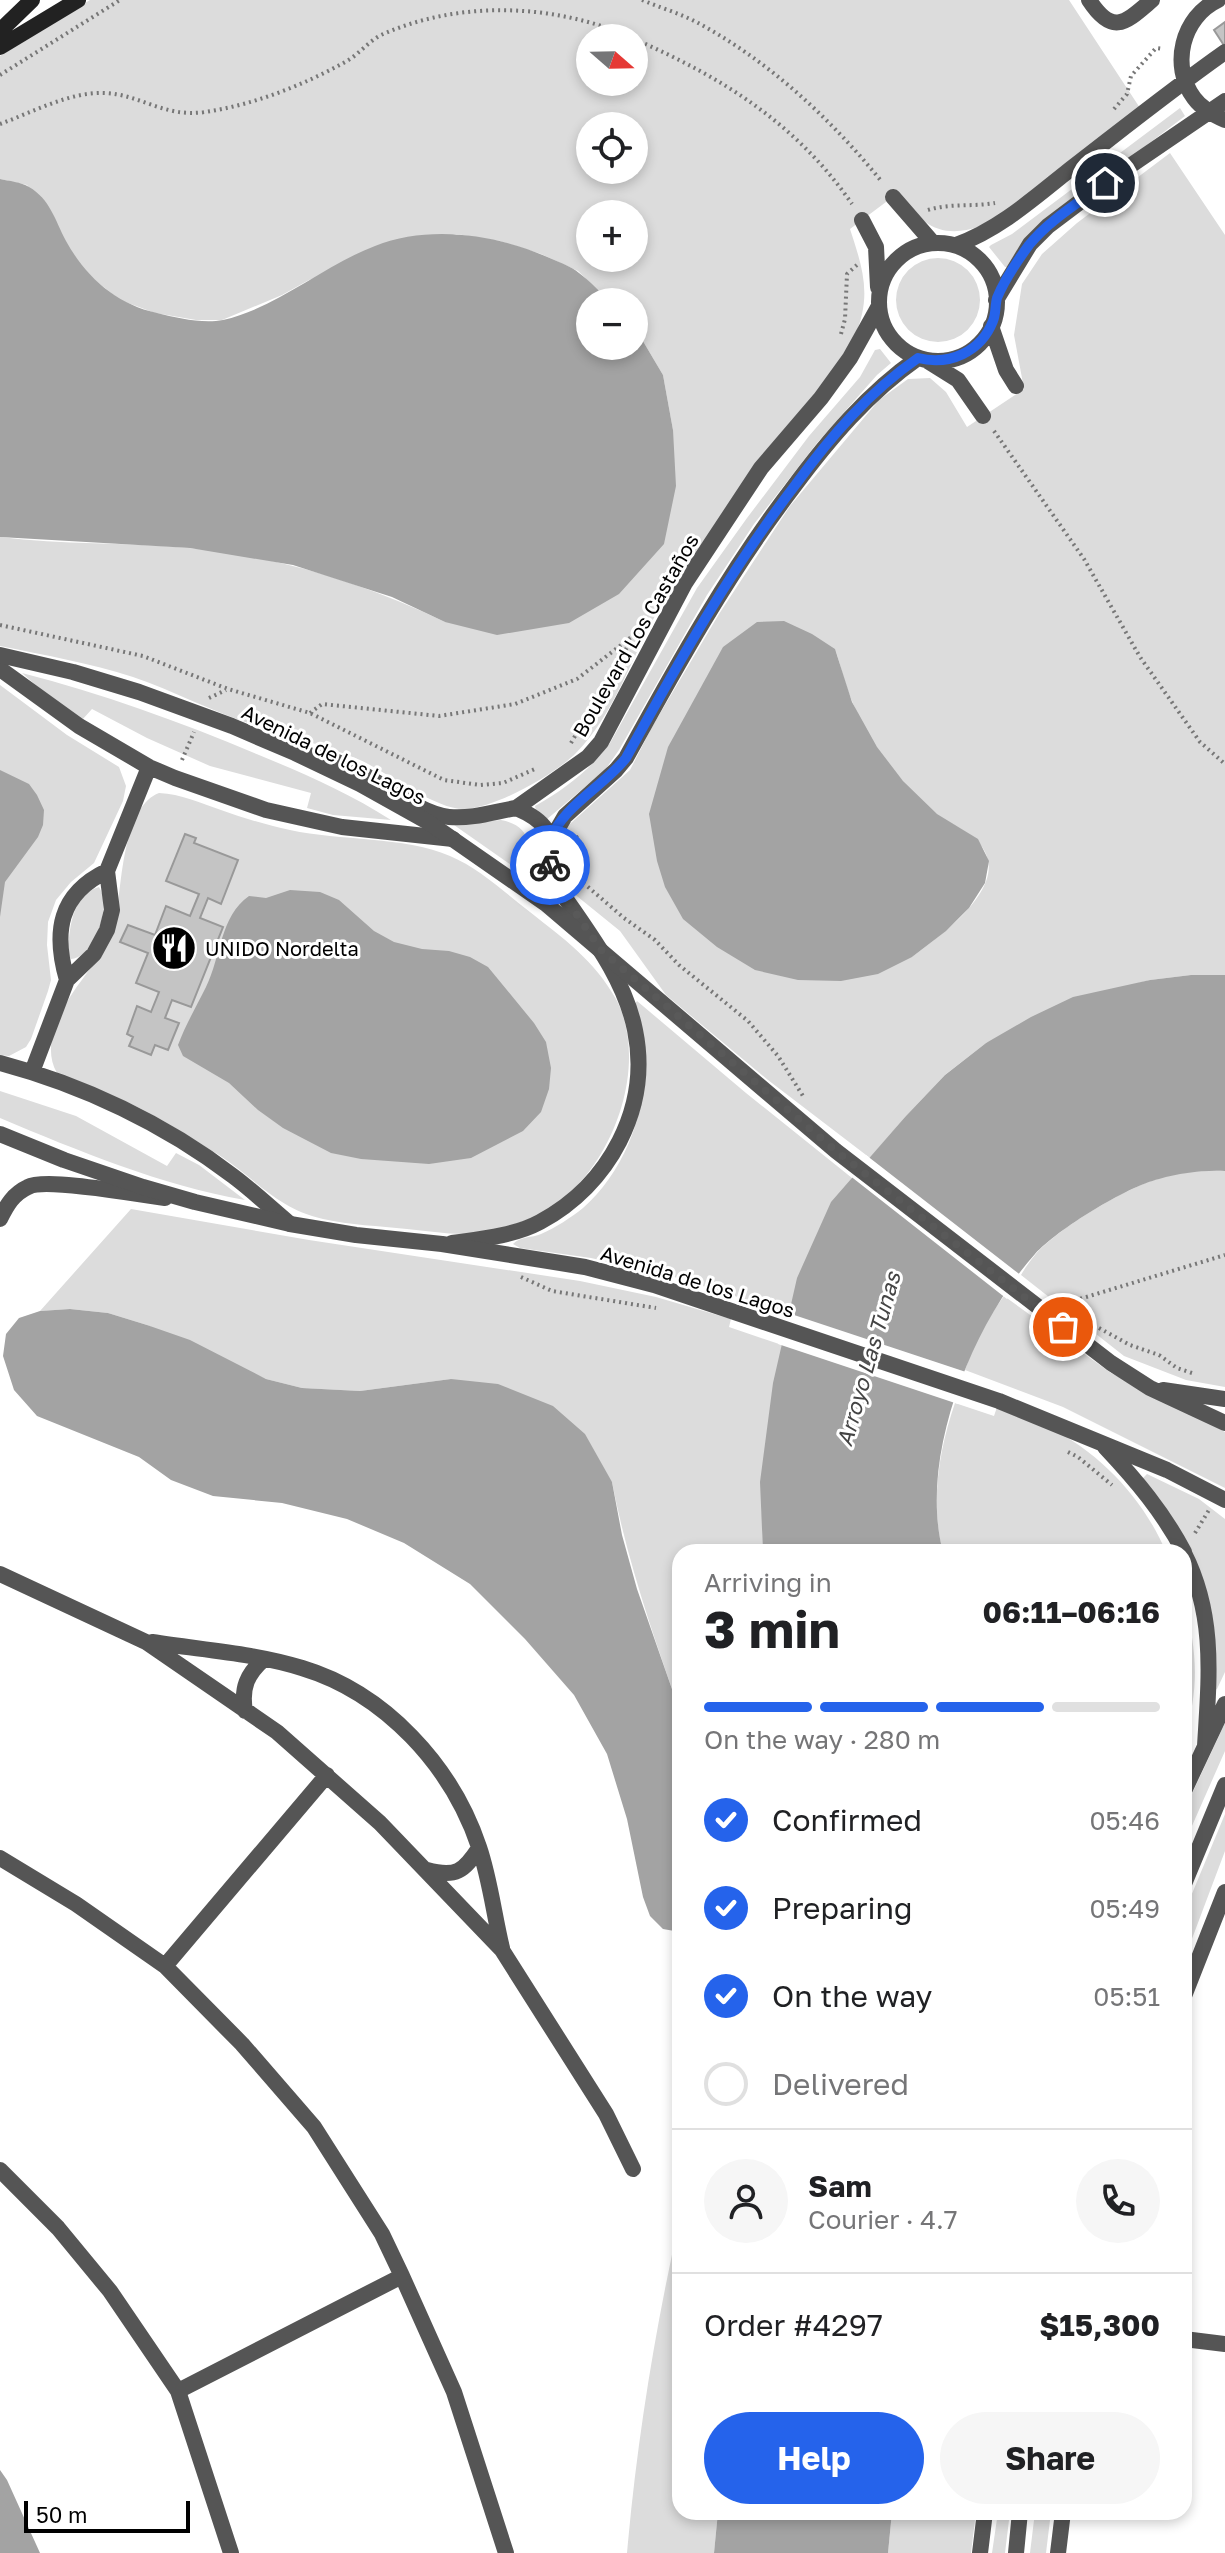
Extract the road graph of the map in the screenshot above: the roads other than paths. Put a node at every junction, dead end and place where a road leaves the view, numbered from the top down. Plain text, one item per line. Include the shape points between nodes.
1 (32, 0) edge
2 (78, 0) edge
3 (1089, 0) edge
4 (1152, 0) edge
5 (1218, 0) edge
6 (0, 31) edge
7 (0, 47) edge
8 (1225, 52) edge
9 (1184, 81) junction
10 (1225, 101) edge
11 (1209, 113) junction
12 (1225, 120) edge
13 (893, 197) road end
14 (862, 220) road end
15 (933, 243) junction
16 (956, 245) junction
17 (879, 300) junction
18 (996, 300) junction
19 (991, 326) junction
20 (921, 358) junction
21 (1016, 386) dead end
22 (983, 416) road end
23 (0, 655) edge
24 (0, 669) edge
25 (295, 753) junction
26 (149, 767) junction
27 (516, 808) junction
28 (453, 839) junction
29 (550, 842) junction
30 (107, 871) junction
31 (602, 951) junction
32 (67, 980) junction
33 (0, 1063) edge
34 (32, 1072) junction
35 (0, 1134) edge
36 (195, 1202) junction
37 (0, 1219) edge
38 (290, 1224) junction
39 (442, 1244) junction
40 (1150, 1388) junction
41 (1225, 1399) edge
42 (1225, 1423) edge
43 (1099, 1440) junction
44 (1221, 1498) edge
45 (1179, 1544) edge
46 (1192, 1570) edge
47 (0, 1574) edge
48 (146, 1642) junction
49 (264, 1659) junction
50 (1225, 1704) edge
51 (245, 1711) junction
52 (1205, 1746) junction
53 (1192, 1774) edge
54 (327, 1775) junction
55 (1225, 1785) edge
56 (479, 1848) junction
57 (0, 1858) edge
58 (1192, 1865) edge
59 (426, 1870) junction
60 (1225, 1892) edge
61 (502, 1950) junction
62 (165, 1966) junction
63 (1192, 1976) edge
64 (633, 2169) dead end
65 (0, 2170) edge
66 (402, 2276) junction
67 (1192, 2340) edge
68 (1225, 2344) edge
69 (178, 2391) junction
70 (984, 2520) edge
71 (1019, 2520) edge
72 (1062, 2520) edge
73 (231, 2553) edge
74 (506, 2553) edge
75 (980, 2553) edge
76 (1016, 2553) edge
77 (1058, 2553) edge

1 - 6 main road
2 - 7 main road
3 - 4 street via 1103,18 1121,23
5 - 9 street via 1194,19 1184,38
8 - 9 street
9 - 11 street
9 - 16 street via 1022,207 981,236
10 - 11 street
11 - 12 street
11 - 18 street via 1048,226 1030,244
13 - 15 street
14 - 17 street via 876,247
15 - 16 street
15 - 17 street via 914,247 897,259 885,275
16 - 18 street via 985,266
17 - 20 street via 882,323 891,338
17 - 27 street, Boulevard Los Castaños via 850,358 761,468 685,583 601,742
18 - 19 street
19 - 20 street via 964,355
19 - 21 street
20 - 22 street via 958,380
20 - 29 street via 860,406 802,474 756,536 626,758 565,816
23 - 25 street, Avenida de los Lagos via 73,672
24 - 26 street via 79,726
25 - 27 street, Boulevard Los Castaños via 350,767 446,817
25 - 28 street, Avenida de los Lagos
26 - 28 street via 266,810 342,827
26 - 30 street
27 - 29 street via 541,821
28 - 31 street, Avenida de los Lagos
29 - 31 street via 551,875
30 - 32 street via 112,910 107,930 94,954
30 - 32 street via 73,895 65,915 59,942
31 - 39 street via 635,1029 639,1071 631,1113 615,1153 573,1202 538,1224
31 - 40 street, Avenida de los Lagos via 836,1151
32 - 34 street
33 - 34 street
34 - 38 street via 117,1106 175,1137 232,1175
35 - 36 street, Avenida de los Lagos
36 - 37 street via 31,1184 11,1199
36 - 38 street, Avenida de los Lagos
38 - 39 street, Avenida de los Lagos
39 - 43 street, Avenida de los Lagos via 585,1267 654,1285
40 - 41 street
40 - 42 street, Avenida de los Lagos
43 - 44 street, Avenida de los Lagos
43 - 45 street via 1139,1483
46 - 52 street via 1206,1620 1210,1663
47 - 48 street
48 - 49 street
48 - 51 street
49 - 51 street via 245,1684
49 - 56 street via 344,1686 405,1730 448,1782
50 - 52 street
51 - 54 street
52 - 53 street
54 - 59 street
54 - 62 street
55 - 58 street
56 - 59 street via 458,1872
56 - 61 street
57 - 62 street
59 - 61 street
60 - 63 street
61 - 64 street via 606,2114
62 - 66 street via 314,2127 382,2234
65 - 69 street via 110,2291
66 - 69 street
66 - 74 street via 454,2392
67 - 68 street
69 - 73 street
70 - 75 street
71 - 76 street
72 - 77 street

